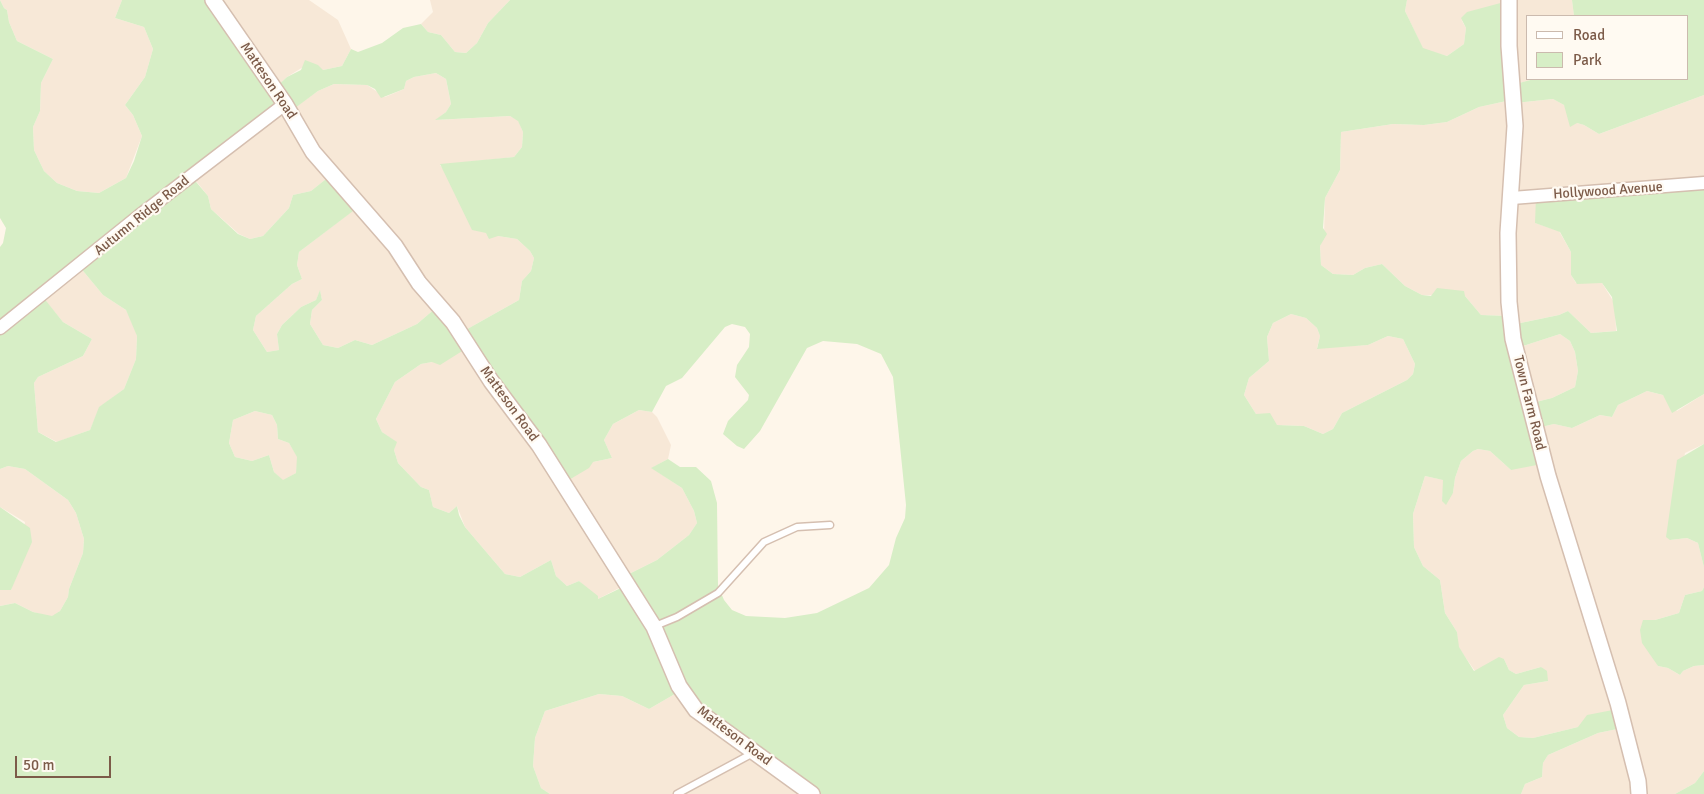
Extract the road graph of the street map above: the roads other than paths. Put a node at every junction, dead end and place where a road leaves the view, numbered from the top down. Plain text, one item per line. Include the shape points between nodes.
1 (214, 0) edge
2 (1509, 0) edge
3 (285, 104) junction
4 (1704, 183) edge
5 (1512, 198) junction
6 (0, 328) edge
7 (830, 525) dead end
8 (654, 627) junction
9 (756, 752) junction
10 (677, 794) edge
11 (812, 794) edge
12 (1639, 794) edge

1 - 3 street, Matteson Road
2 - 5 street, Town Farm Road via 1515,126
3 - 6 street, Autumn Ridge Road
3 - 8 street, Matteson Road via 313,152 395,246 419,283 453,322 490,381 539,445
4 - 5 street, Hollywood Avenue
5 - 12 street, Town Farm Road via 1508,278 1518,364 1548,476 1618,704
7 - 8 lane via 797,527 764,542 718,593
8 - 9 street, Matteson Road via 679,686 696,710
9 - 10 lane
9 - 11 street, Matteson Road

